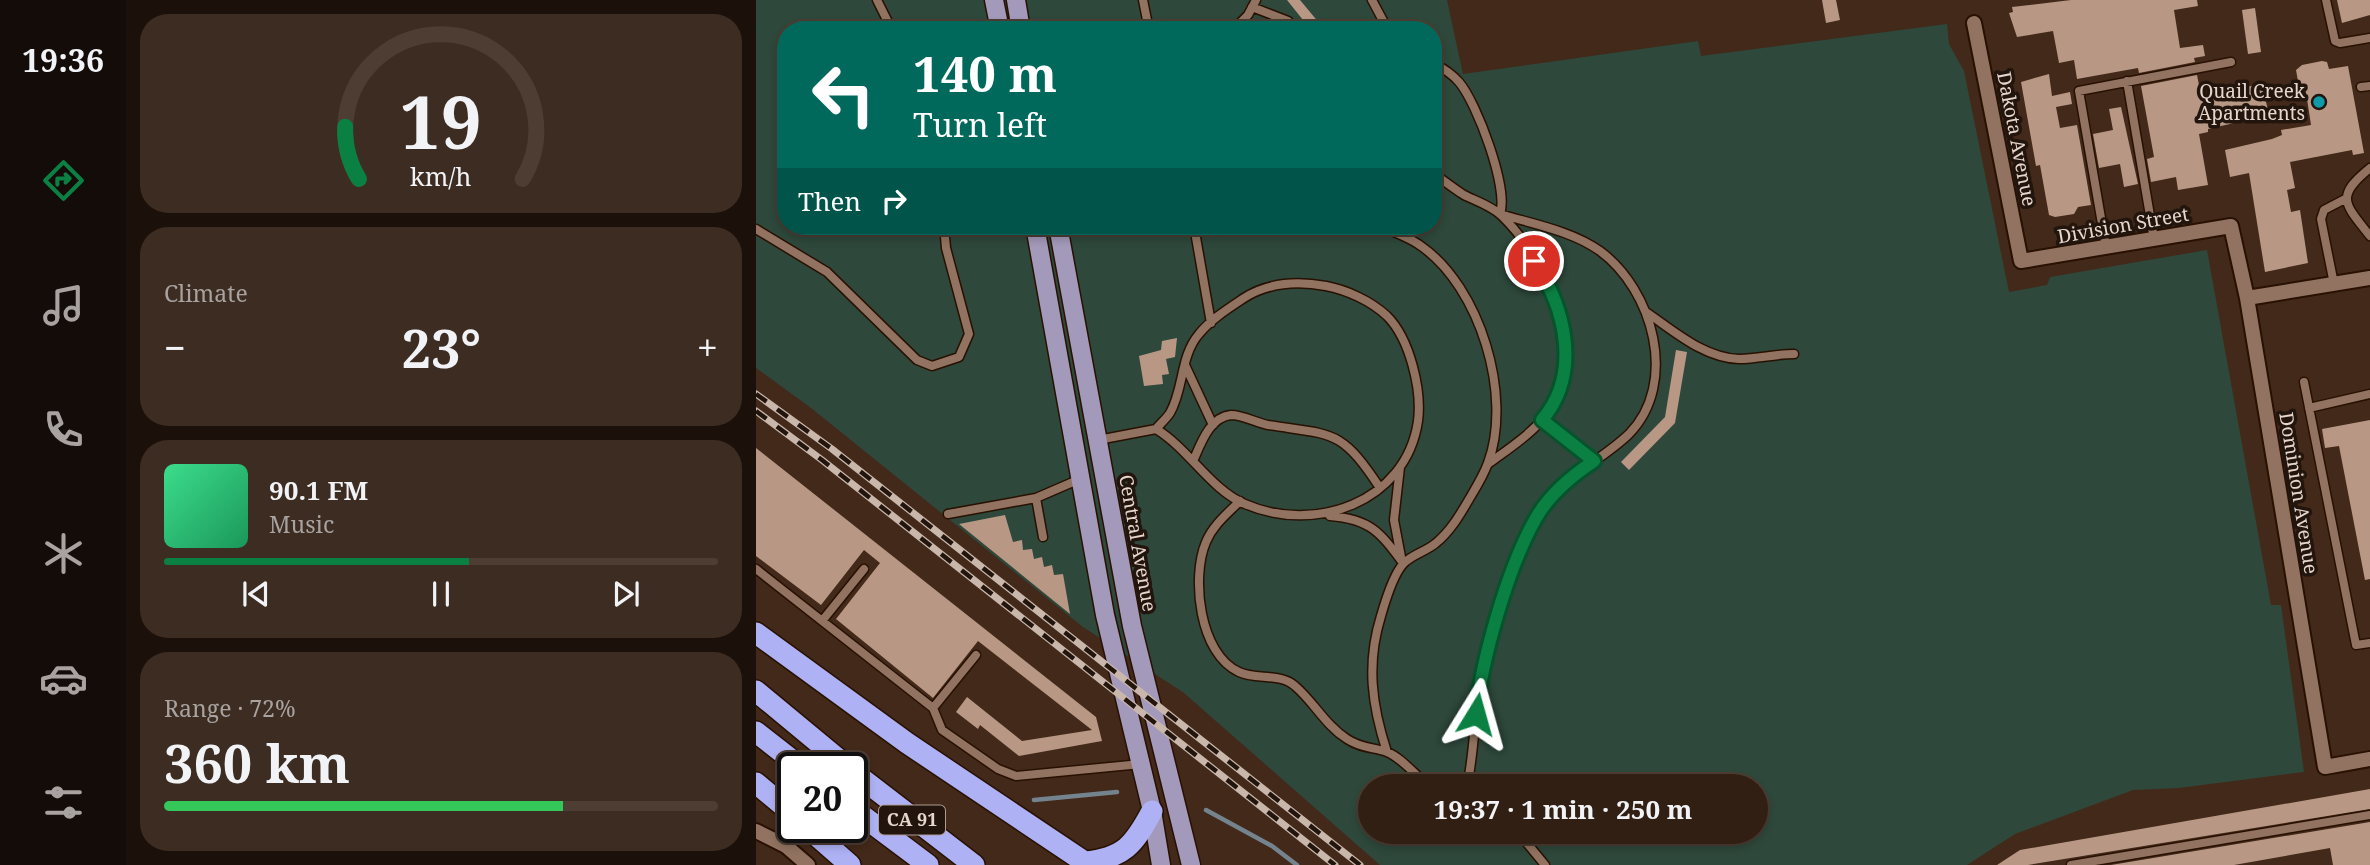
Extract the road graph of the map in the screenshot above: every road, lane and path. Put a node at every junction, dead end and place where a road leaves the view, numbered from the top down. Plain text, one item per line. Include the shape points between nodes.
1 (877, 0) edge
2 (994, 0) edge
3 (1016, 0) edge
4 (1143, 0) edge
5 (1372, 0) edge
6 (2326, 0) edge
7 (1254, 4) edge
8 (888, 21) edge
9 (998, 21) edge
10 (1020, 21) edge
11 (1147, 21) edge
12 (1240, 21) edge
13 (1288, 21) edge
14 (1383, 21) edge
15 (1974, 23) dead end
16 (2370, 38) edge
17 (2231, 61) dead end
18 (1442, 70) edge
19 (2127, 81) junction
20 (2370, 168) edge
21 (1442, 179) edge
22 (2345, 199) junction
23 (1500, 214) junction
24 (2231, 226) joint
25 (756, 229) edge
26 (945, 235) edge
27 (1037, 235) edge
28 (1060, 235) edge
29 (1196, 235) edge
30 (1397, 235) edge
31 (2370, 236) edge
32 (2154, 239) junction
33 (2106, 247) junction
34 (2021, 261) joint
35 (2370, 278) edge
36 (2334, 284) junction
37 (2247, 298) junction
38 (1645, 311) junction
39 (1211, 323) junction
40 (1794, 354) dead end
41 (1185, 363) junction
42 (2304, 382) dead end
43 (2370, 394) edge
44 (2309, 408) junction
45 (1542, 420) junction
46 (1213, 425) junction
47 (1156, 429) junction
48 (1098, 440) junction
49 (1194, 459) junction
50 (1594, 461) junction
51 (1488, 464) junction
52 (1400, 467) junction
53 (1080, 479) junction
54 (1380, 488) junction
55 (1036, 498) junction
56 (1240, 501) junction
57 (948, 514) dead end
58 (1320, 515) junction
59 (1043, 537) dead end
60 (1403, 563) junction
61 (756, 569) edge
62 (863, 569) dead end
63 (822, 621) junction
64 (756, 633) edge
65 (2370, 643) edge
66 (976, 655) dead end
67 (756, 691) edge
68 (933, 708) junction
69 (756, 733) edge
70 (781, 752) edge
71 (829, 752) edge
72 (1387, 752) junction
73 (2370, 759) edge
74 (1141, 764) junction
75 (1414, 774) edge
76 (1468, 774) edge
77 (756, 783) edge
78 (868, 783) edge
79 (777, 801) edge
80 (1152, 811) junction
81 (2370, 815) edge
82 (868, 819) edge
83 (756, 831) edge
84 (825, 843) edge
85 (1528, 844) edge
86 (1087, 864) edge
87 (808, 865) edge
88 (850, 865) edge
89 (928, 865) edge
90 (974, 865) edge
91 (1161, 865) edge
92 (1191, 865) edge
93 (1545, 865) edge
94 (2071, 865) edge

1 - 8 lane
2 - 9 main road
3 - 10 main road
4 - 11 lane
5 - 14 lane
6 - 16 lane via 2335,41
7 - 12 lane
7 - 13 lane
15 - 34 street, Dakota Avenue
17 - 19 lane
18 - 23 lane via 1460,83 1469,99 1499,173
19 - 32 lane
19 - 33 lane via 2079,91
20 - 22 lane via 2347,189
21 - 23 lane
22 - 31 lane
22 - 36 lane via 2324,210 2321,219
23 - 38 lane via 1578,239 1600,251 1619,269
23 - 45 lane via 1551,285 1562,317 1565,367 1558,393
24 - 32 street, Division Street
24 - 37 street, Dominion Avenue
25 - 26 lane via 827,272 917,360 932,366 959,358 969,334
27 - 53 main road
28 - 48 main road, Central Avenue
29 - 39 lane
30 - 51 lane via 1421,246 1457,282 1470,305 1494,382 1496,410
32 - 33 street, Division Street
33 - 34 street, Division Street
35 - 36 street
36 - 37 street
37 - 73 street, Dominion Avenue via 2325,767
38 - 40 lane via 1695,346 1719,356 1741,359
38 - 50 lane via 1656,358 1645,415
39 - 41 lane via 1198,335
39 - 52 lane via 1247,296 1293,282 1343,289 1388,317 1404,344 1417,393 1418,420
41 - 46 lane
41 - 47 lane via 1170,412
42 - 44 lane
43 - 44 lane
44 - 65 lane via 2357,645
45 - 50 lane
45 - 51 lane
46 - 49 lane
46 - 54 lane via 1232,415 1268,425 1316,430 1337,438 1356,453
47 - 48 lane
47 - 49 lane
48 - 92 main road, Central Avenue via 1132,626
49 - 56 lane
50 - 76 lane via 1554,494 1537,516 1516,562 1479,688
51 - 60 lane via 1453,525 1436,543
52 - 54 lane
52 - 60 lane via 1394,520
53 - 55 lane
53 - 74 main road via 1105,615
54 - 58 lane via 1341,511
55 - 57 lane
55 - 59 lane
56 - 58 lane via 1298,518
56 - 72 lane via 1213,528 1200,559 1198,583 1208,637 1238,672 1294,684 1347,740
58 - 60 lane via 1362,521 1375,529
60 - 72 lane via 1374,642 1374,712
61 - 63 lane
62 - 63 lane
63 - 68 lane
64 - 86 highway via 907,743
66 - 68 lane
67 - 71 highway, CA 91
68 - 74 lane via 942,730 998,769 1016,776
69 - 70 highway
72 - 75 lane
74 - 80 main road
77 - 79 highway
78 - 90 highway, CA 91
80 - 86 highway via 1139,837 1122,853
80 - 91 main road
81 - 94 lane
82 - 89 highway, CA 91
83 - 87 street via 786,846
84 - 88 highway
85 - 93 lane

